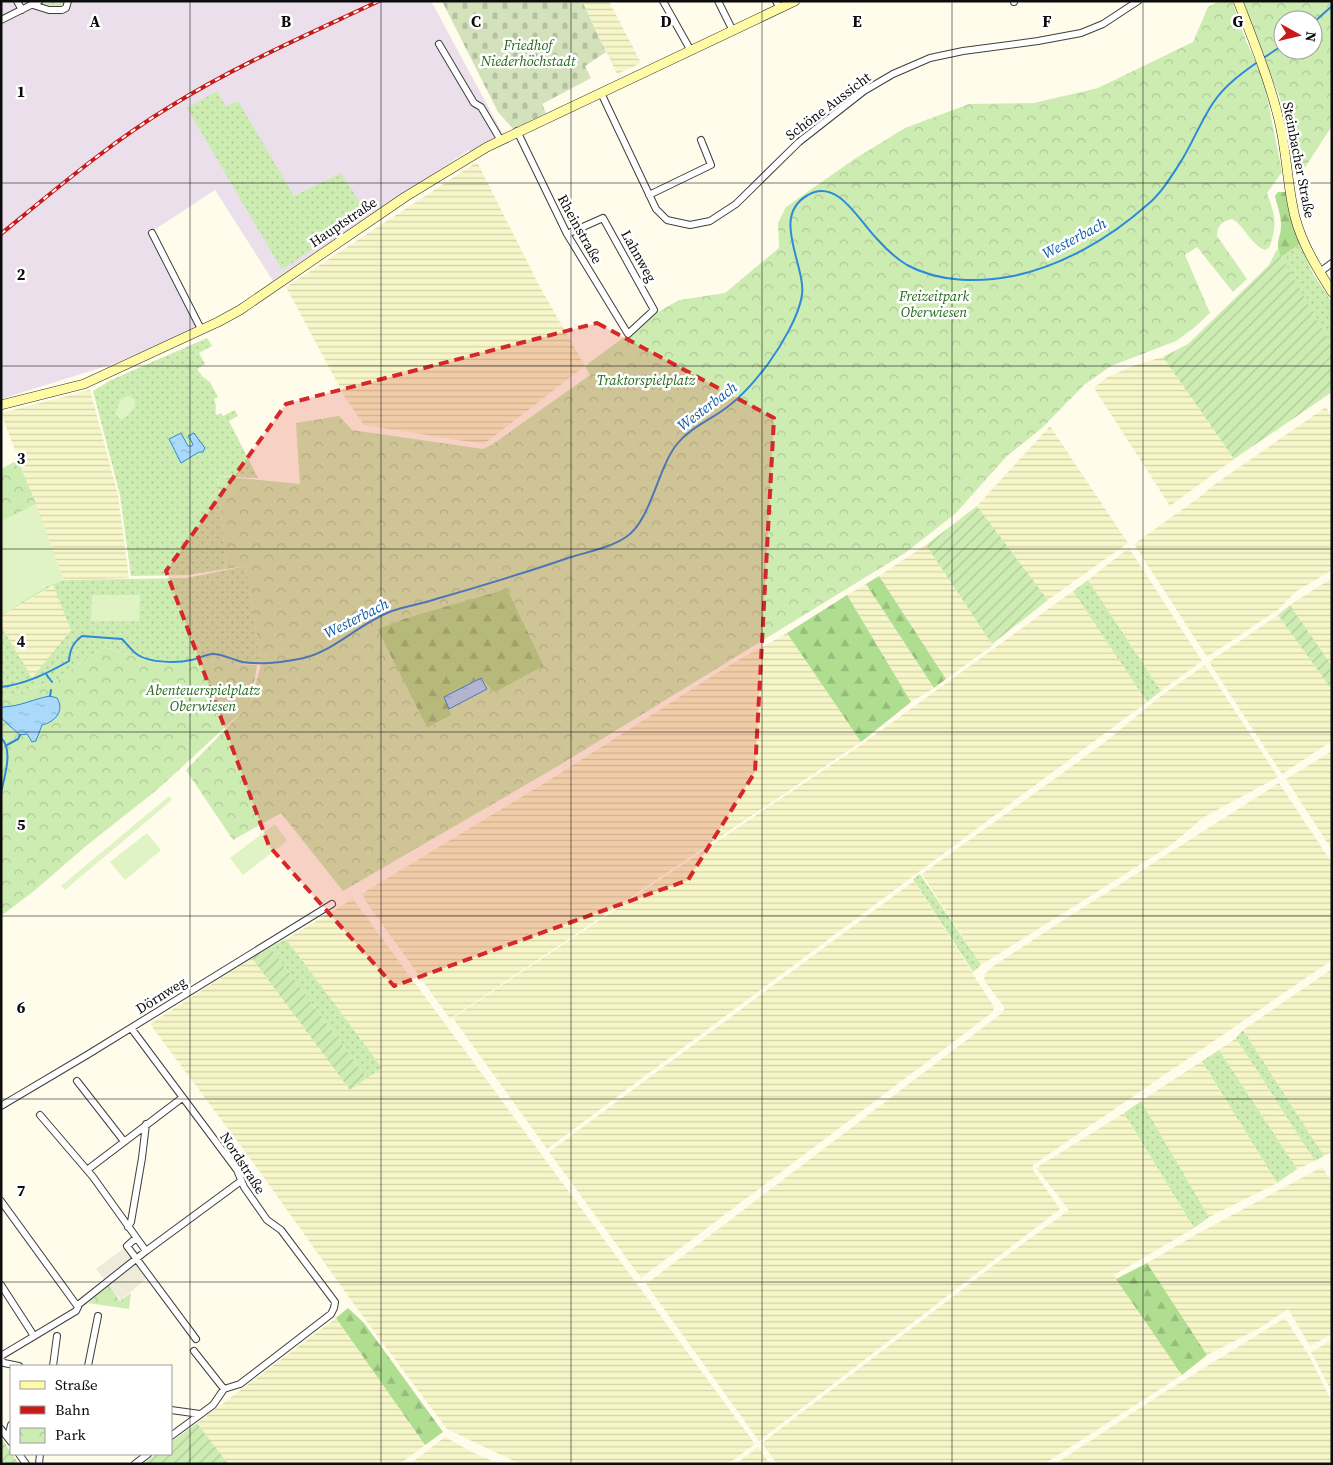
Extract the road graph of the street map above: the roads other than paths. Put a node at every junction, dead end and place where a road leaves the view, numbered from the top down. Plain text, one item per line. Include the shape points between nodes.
1 (17, 1) edge
2 (39, 1) edge
3 (68, 1) edge
4 (663, 1) edge
5 (718, 1) edge
6 (796, 1) edge
7 (1138, 1) edge
8 (1238, 1) edge
9 (33, 5) junction
10 (778, 5) edge
11 (22, 10) junction
12 (1, 20) edge
13 (733, 31) junction
14 (439, 44) dead end
15 (691, 51) junction
16 (601, 93) junction
17 (517, 131) junction
18 (500, 140) junction
19 (701, 140) dead end
20 (649, 195) junction
21 (152, 233) dead end
22 (567, 234) junction
23 (1332, 263) edge
24 (1320, 272) junction
25 (1332, 292) edge
26 (201, 329) junction
27 (628, 334) joint
28 (1, 405) edge
29 (332, 904) dead end
30 (131, 1028) junction
31 (77, 1081) dead end
32 (182, 1098) junction
33 (1, 1106) edge
34 (40, 1115) dead end
35 (146, 1124) junction
36 (123, 1140) junction
37 (86, 1170) junction
38 (241, 1181) junction
39 (1, 1201) edge
40 (128, 1227) junction
41 (136, 1238) junction
42 (146, 1251) junction
43 (137, 1259) junction
44 (1, 1285) edge
45 (77, 1308) junction
46 (98, 1316) dead end
47 (34, 1336) junction
48 (57, 1336) dead end
49 (196, 1339) dead end
50 (194, 1350) dead end
51 (1, 1358) edge
52 (14, 1365) edge
53 (53, 1365) edge
54 (88, 1365) edge
55 (224, 1390) junction
56 (172, 1410) edge
57 (200, 1414) junction
58 (1, 1429) edge
59 (172, 1435) edge
60 (10, 1440) edge
61 (147, 1455) edge
62 (135, 1464) edge

1 - 11 street
2 - 9 street
3 - 9 street via 62,10
4 - 15 street
5 - 13 street
6 - 10 street, Hauptstraße
7 - 20 street, Schöne Aussicht via 1103,24 1081,33 963,50 930,58 894,74 864,91 820,125 736,204 710,221 690,225 667,220
8 - 24 street, Steinbacher Straße via 1279,120 1295,218 1305,246
9 - 11 street
10 - 13 street, Hauptstraße
11 - 12 street
13 - 15 street, Hauptstraße
14 - 18 street via 474,103 482,107
15 - 16 street, Hauptstraße
16 - 17 street, Hauptstraße
16 - 20 street, Schöne Aussicht
17 - 18 street, Hauptstraße
17 - 22 street, Rheinstraße
18 - 26 street, Hauptstraße via 405,197 234,314
19 - 20 street via 711,166
21 - 26 street
22 - 27 street, Rheinstraße
22 - 27 street, Lahnweg via 604,218 654,310
23 - 24 street
24 - 25 street, Steinbacher Straße
26 - 28 street, Hauptstraße via 84,384
29 - 30 street, Dörnweg
30 - 32 street, Nordstraße
30 - 33 street, Dörnweg
31 - 36 street
32 - 35 street
32 - 38 street, Nordstraße via 237,1170
34 - 37 street
35 - 36 street
35 - 40 street
36 - 37 street
37 - 40 street
38 - 42 street
38 - 55 street, Nordstraße via 267,1220 281,1230 333,1299 334,1308 331,1314 244,1382
39 - 45 street
40 - 41 street
41 - 42 street
41 - 43 street via 127,1246
42 - 43 street
43 - 45 street
43 - 49 street
44 - 47 street
45 - 47 street
46 - 54 street
47 - 51 street
48 - 53 street
50 - 55 street
51 - 52 street via 4,1363
55 - 57 street via 213,1405
56 - 57 street
57 - 59 street
58 - 60 street
61 - 62 street

